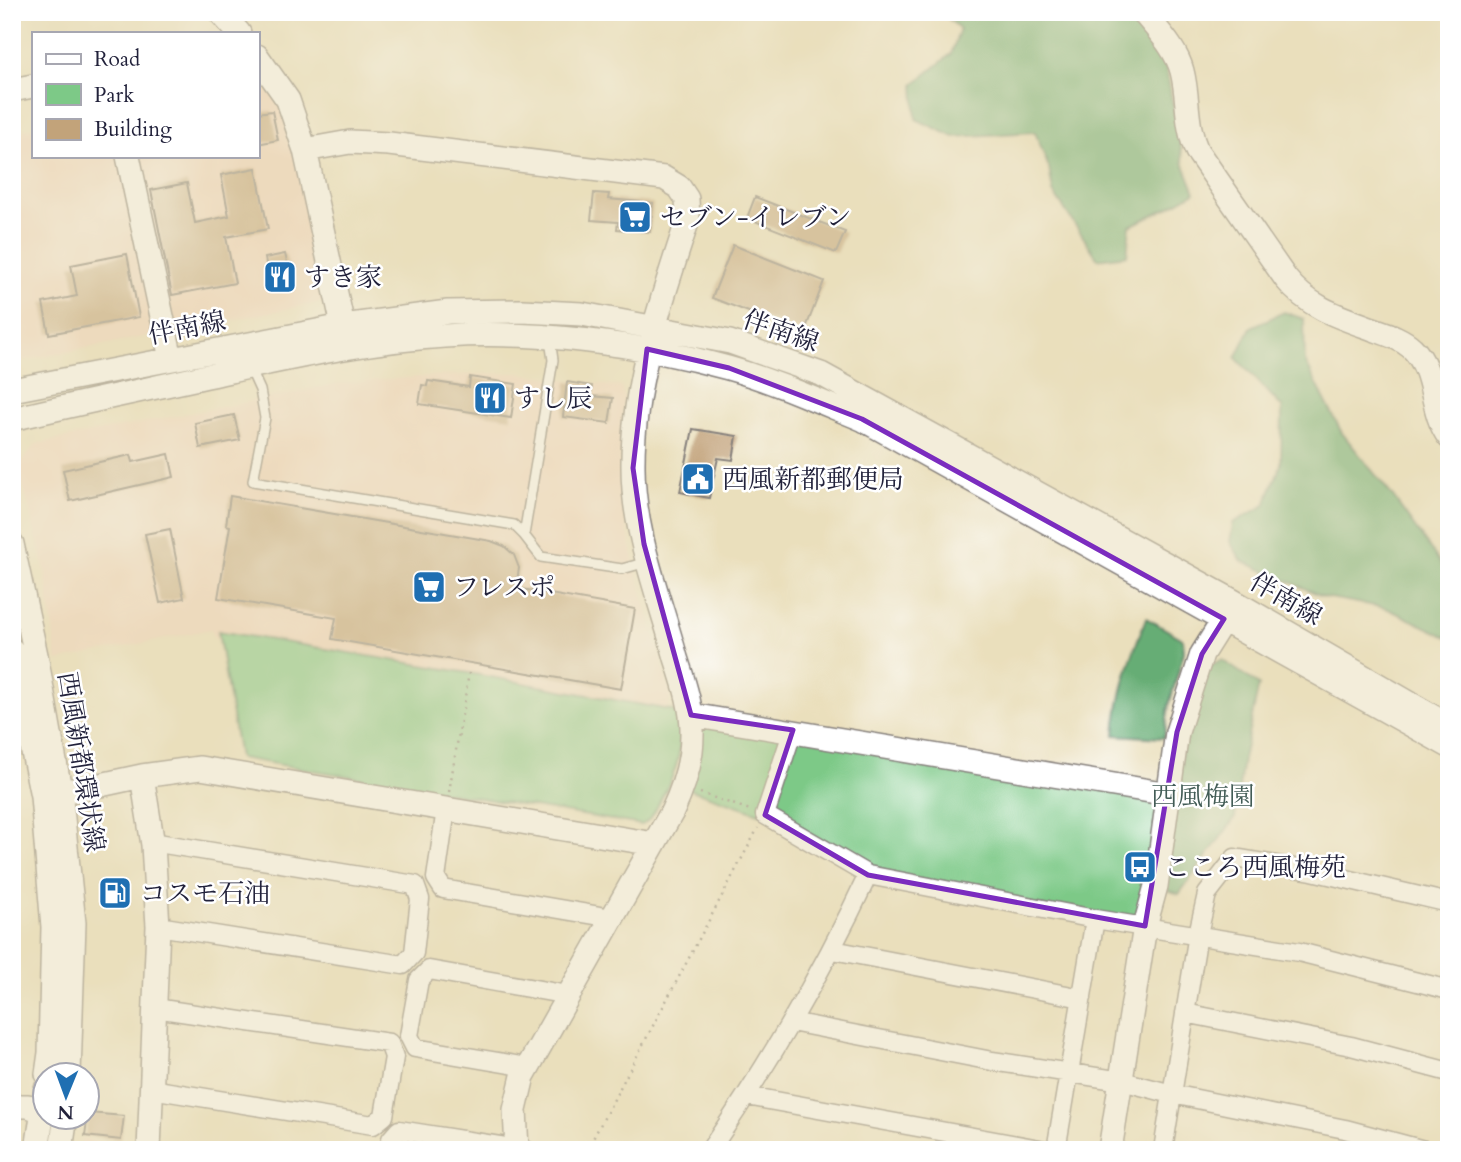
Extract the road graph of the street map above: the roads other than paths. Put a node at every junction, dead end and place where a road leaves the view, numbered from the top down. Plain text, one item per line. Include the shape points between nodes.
1 (220, 12) edge
2 (1143, 12) edge
3 (238, 32) edge
4 (259, 58) edge
5 (32, 86) edge
6 (12, 90) edge
7 (305, 150) junction
8 (128, 158) edge
9 (343, 326) junction
10 (550, 338) junction
11 (650, 338) junction
12 (171, 359) junction
13 (250, 367) junction
14 (12, 390) edge
15 (12, 419) edge
16 (1449, 437) edge
17 (524, 535) junction
18 (12, 544) edge
19 (649, 562) junction
20 (1224, 619) junction
21 (12, 650) edge
22 (691, 715) junction
23 (1449, 726) edge
24 (793, 730) junction
25 (1449, 746) edge
26 (142, 776) junction
27 (60, 790) junction
28 (1168, 794) junction
29 (446, 809) junction
30 (152, 842) junction
31 (654, 844) junction
32 (868, 875) junction
33 (1449, 904) edge
34 (612, 918) junction
35 (1095, 919) junction
36 (159, 926) junction
37 (1145, 926) junction
38 (1198, 934) junction
39 (833, 950) junction
40 (1449, 990) edge
41 (568, 995) junction
42 (1082, 998) junction
43 (155, 1008) junction
44 (1185, 1013) junction
45 (791, 1022) junction
46 (49, 1060) edge
47 (69, 1060) edge
48 (527, 1067) junction
49 (1070, 1072) junction
50 (1449, 1072) edge
51 (1122, 1081) junction
52 (151, 1088) junction
53 (1172, 1094) junction
54 (747, 1096) junction
55 (32, 1105) edge
56 (12, 1106) edge
57 (40, 1130) edge
58 (63, 1130) edge
59 (520, 1149) edge
60 (37, 1150) edge
61 (61, 1150) edge
62 (149, 1150) edge
63 (389, 1150) edge
64 (710, 1150) edge
65 (1045, 1150) edge
66 (1056, 1150) edge
67 (1110, 1150) edge
68 (1163, 1150) edge
69 (1424, 1150) edge

1 - 3 street
2 - 16 street via 1179,62 1189,131 1197,151 1286,279 1321,309 1398,338 1412,349 1427,372
4 - 7 street via 288,100
5 - 6 street
7 - 9 street
7 - 11 street via 349,142 389,144 664,178 687,199 688,219
8 - 12 street
9 - 11 street, 伴南線 via 448,312 522,311 582,314
9 - 12 street, 伴南線
10 - 11 street, 伴南線
10 - 13 street, 伴南線 via 444,335 348,346
10 - 17 lane via 553,360
11 - 19 street via 634,429 633,468
11 - 20 street, 伴南線 via 862,419
11 - 23 street, 伴南線 via 730,342 821,374
12 - 14 street, 伴南線
13 - 15 street, 伴南線
13 - 17 lane via 265,418 253,481 514,525
17 - 19 lane via 541,556 622,569
18 - 27 street, 西風新都環状線
19 - 22 street
20 - 25 street, 伴南線
20 - 28 street via 1202,654 1177,732
21 - 46 street, 西風新都環状線 via 42,796 53,927
22 - 24 street
22 - 31 street via 691,754 683,787
24 - 28 street
24 - 32 street via 765,815
26 - 27 street
26 - 29 street via 201,768
26 - 30 street
27 - 47 street, 西風新都環状線 via 74,923
28 - 37 street via 1156,887
29 - 31 street
29 - 34 street via 436,878 443,889
30 - 36 street
30 - 36 street via 415,885 420,899 414,954 402,965
31 - 34 street
32 - 35 street
32 - 39 street
33 - 38 street via 1312,871 1234,858 1207,894
34 - 41 street
35 - 37 street
35 - 42 street
36 - 43 street
37 - 38 street
37 - 51 street
38 - 40 street via 1299,952
38 - 44 street
39 - 42 street
39 - 45 street
41 - 48 street
41 - 48 street via 429,970 419,980 410,1036 415,1048
42 - 49 street
43 - 52 street
43 - 52 street via 389,1043 394,1057 383,1116 373,1125
44 - 50 street via 1351,1046
44 - 53 street
45 - 49 street
45 - 54 street
48 - 59 street via 515,1110
49 - 51 street
49 - 66 street
51 - 53 street
51 - 67 street
52 - 62 street
53 - 68 street
53 - 69 street
54 - 64 street
54 - 65 street
55 - 56 street
57 - 60 street
58 - 61 street
59 - 63 street via 399,1130

